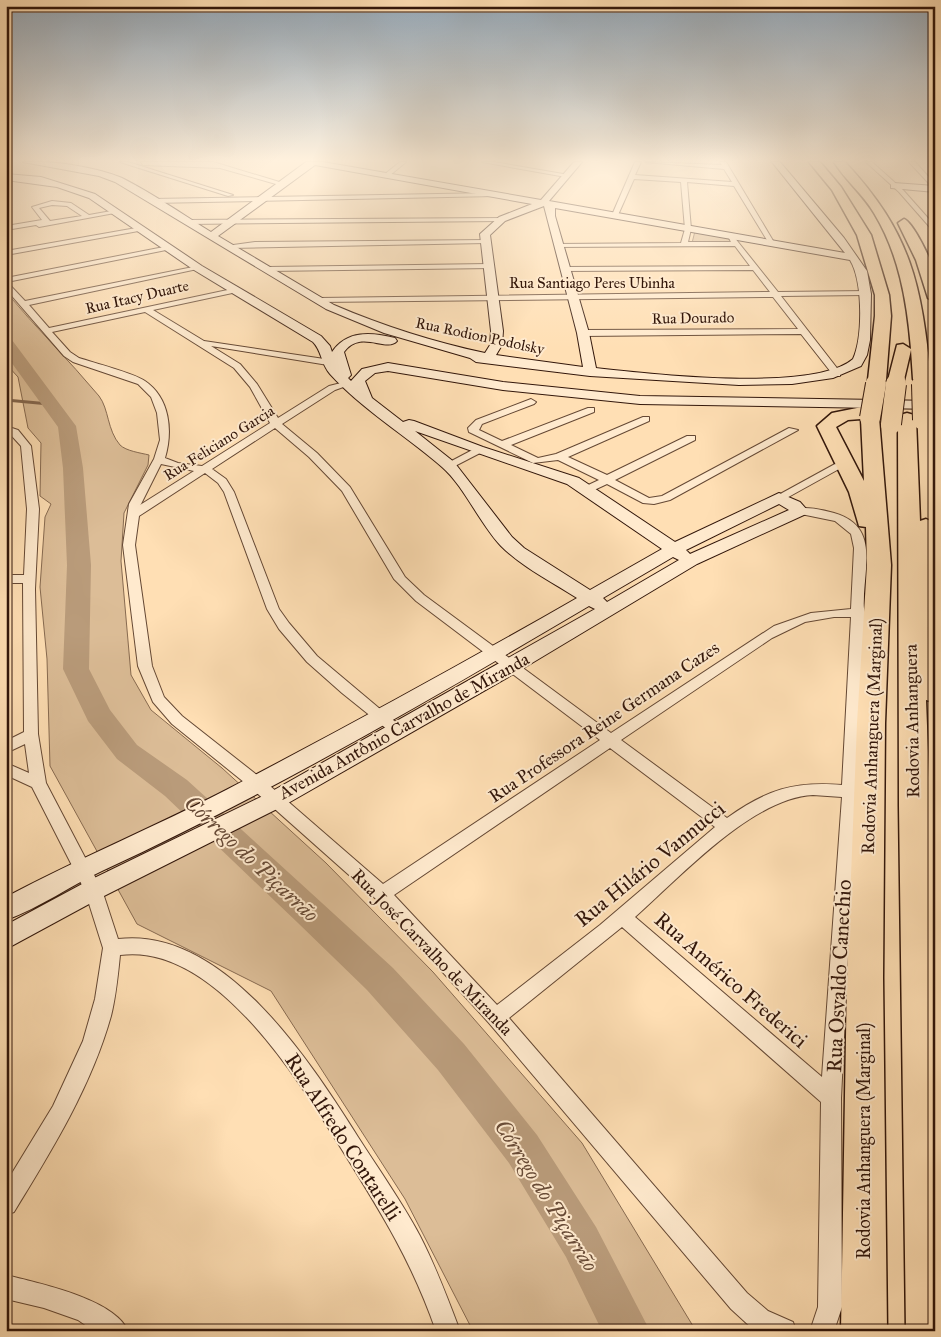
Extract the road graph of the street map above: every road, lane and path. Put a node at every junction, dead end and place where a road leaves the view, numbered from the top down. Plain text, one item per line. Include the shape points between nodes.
1 (30, 224) edge
2 (37, 224) edge
3 (135, 224) edge
4 (191, 224) edge
5 (227, 224) edge
6 (482, 224) edge
7 (494, 224) edge
8 (550, 224) edge
9 (664, 224) edge
10 (688, 224) edge
11 (761, 224) edge
12 (826, 224) edge
13 (858, 224) edge
14 (876, 224) edge
15 (887, 224) edge
16 (905, 224) edge
17 (6, 229) edge
18 (142, 229) junction
19 (487, 229) junction
20 (688, 229) junction
21 (212, 236) junction
22 (733, 240) junction
23 (486, 241) junction
24 (684, 244) junction
25 (772, 244) junction
26 (230, 246) junction
27 (557, 246) junction
28 (169, 248) junction
29 (6, 253) edge
30 (854, 258) junction
31 (489, 266) junction
32 (198, 268) junction
33 (755, 268) junction
34 (268, 269) junction
35 (564, 269) junction
36 (6, 280) edge
37 (6, 284) edge
38 (234, 290) junction
39 (865, 294) junction
40 (776, 295) junction
41 (572, 297) junction
42 (492, 298) junction
43 (935, 298) edge
44 (252, 299) junction
45 (319, 300) junction
46 (23, 304) junction
47 (146, 309) junction
48 (46, 331) junction
49 (804, 331) junction
50 (582, 332) junction
51 (199, 341) junction
52 (346, 342) junction
53 (324, 346) junction
54 (258, 350) junction
55 (288, 355) junction
56 (488, 358) junction
57 (231, 360) junction
58 (328, 362) junction
59 (595, 372) junction
60 (837, 374) junction
61 (929, 385) edge
62 (350, 387) junction
63 (560, 392) junction
64 (776, 392) junction
65 (366, 400) junction
66 (530, 402) dead end
67 (796, 404) junction
68 (266, 408) junction
69 (299, 410) junction
70 (591, 410) dead end
71 (386, 415) junction
72 (866, 416) junction
73 (914, 417) edge
74 (646, 419) dead end
75 (276, 424) junction
76 (6, 429) edge
77 (793, 430) dead end
78 (691, 438) dead end
79 (502, 445) junction
80 (478, 450) junction
81 (559, 457) junction
82 (159, 459) junction
83 (449, 465) junction
84 (835, 468) dead end
85 (207, 469) junction
86 (605, 480) junction
87 (588, 489) junction
88 (779, 498) junction
89 (800, 511) junction
90 (134, 514) junction
91 (672, 550) junction
92 (691, 560) junction
93 (879, 565) junction
94 (30, 578) junction
95 (6, 579) edge
96 (590, 598) junction
97 (608, 609) junction
98 (859, 613) junction
99 (493, 654) junction
100 (510, 667) junction
101 (935, 693) edge
102 (381, 717) junction
103 (398, 730) junction
104 (31, 734) junction
105 (609, 741) junction
106 (6, 748) edge
107 (6, 769) edge
108 (38, 783) junction
109 (256, 783) junction
110 (850, 792) junction
111 (275, 800) junction
112 (728, 828) junction
113 (171, 840) junction
114 (82, 868) junction
115 (93, 890) junction
116 (382, 894) junction
117 (6, 909) edge
118 (623, 917) junction
119 (6, 938) edge
120 (112, 948) junction
121 (496, 1017) junction
122 (831, 1098) junction
123 (6, 1204) edge
124 (6, 1287) edge
125 (116, 1331) edge
126 (448, 1331) edge
127 (784, 1331) edge
128 (822, 1331) edge
129 (864, 1331) edge
130 (928, 1331) edge

1 - 17 street
2 - 17 street
3 - 18 street
4 - 21 street, Rua Rodion Podolsky
5 - 21 street
6 - 19 street
7 - 19 street
8 - 27 street
9 - 20 street
10 - 20 street
11 - 25 street
12 - 30 street, Rua Rodion Podolsky
13 - 72 highway, Rodovia Anhanguera (Marginal), bridge via 882,294 883,316 877,380
14 - 73 highway, bridge via 900,290 904,319 900,380
15 - 61 highway, Rodovia Anhanguera via 907,272
16 - 43 highway via 923,260
18 - 28 street
18 - 29 street
19 - 23 street via 484,234
20 - 22 street
20 - 24 street
21 - 26 street, Rua Rodion Podolsky
22 - 24 street
22 - 25 street
22 - 33 street
23 - 26 street
23 - 31 street
24 - 27 street
25 - 30 street
26 - 34 street, Rua Rodion Podolsky
27 - 35 street
28 - 32 street
28 - 36 street
30 - 39 street, Rua Rodion Podolsky via 864,278
31 - 34 street
31 - 42 street
32 - 38 street
32 - 46 street
33 - 35 street
33 - 40 street
34 - 45 street, Rua Rodion Podolsky
35 - 41 street
37 - 46 street, Rua José Carvalho de Miranda
38 - 44 street
38 - 47 street, Rua Itacy Duarte
39 - 40 street, Rua Santiago Peres Ubinha
39 - 60 street, Rua Rodion Podolsky via 862,354 856,363
40 - 41 street, Rua Santiago Peres Ubinha
40 - 49 street
41 - 42 street, Rua Santiago Peres Ubinha
41 - 50 street
42 - 45 street, Rua Santiago Peres Ubinha
42 - 56 street via 496,345
44 - 52 street
44 - 53 street
45 - 56 street, Rua Rodion Podolsky via 378,327
46 - 48 street, Rua José Carvalho de Miranda
47 - 48 street, Rua Itacy Duarte
47 - 51 street
48 - 82 street, Rua José Carvalho de Miranda via 76,360 127,375 148,388 155,396 165,426 165,440
49 - 50 street, Rua Dourado
49 - 60 street
50 - 59 street
51 - 54 street
51 - 57 street
52 - 56 street via 370,337 458,357
52 - 62 street via 338,352
52 - 63 street via 417,364
53 - 55 street via 308,354
53 - 58 street
54 - 55 street
54 - 57 street
55 - 58 street
56 - 59 street, Rua Rodion Podolsky
57 - 68 street via 254,386
58 - 62 street
59 - 60 street, Rua Rodion Podolsky via 705,380 782,381
59 - 64 street via 685,388
61 - 64 street
61 - 73 highway, Rodovia Anhanguera, bridge
62 - 65 street
62 - 69 street, Rua Feliciano Garcia via 320,397
63 - 65 street via 382,367 367,371 359,378
63 - 67 street via 769,413 791,412
64 - 67 street via 792,398
65 - 71 street
66 - 79 street via 474,425 474,432 478,435
67 - 73 street
68 - 69 street
68 - 75 street
69 - 75 street, Rua Feliciano Garcia
70 - 79 street
71 - 80 street
71 - 83 street
72 - 93 highway, Rodovia Anhanguera (Marginal)
72 - 93 highway via 843,415 826,426 859,492
73 - 93 highway via 888,488 888,527
73 - 101 highway, Rodovia Anhanguera
73 - 130 highway, Rodovia Anhanguera via 914,806
74 - 81 street
75 - 85 street, Rua Feliciano Garcia
75 - 99 street via 342,484 400,579
76 - 94 street via 14,432 26,446 33,508
77 - 86 street via 661,500 640,499
78 - 86 street
79 - 81 street via 537,461
80 - 83 street
80 - 87 street
81 - 86 street
82 - 85 street
82 - 90 street, Rua José Carvalho de Miranda via 135,504
83 - 96 street via 506,541
84 - 88 street
85 - 90 street, Rua Feliciano Garcia
85 - 102 street via 227,486 281,624 334,678
86 - 87 street
87 - 91 street
88 - 89 street
88 - 91 street, Avenida Antônio Carvalho de Miranda
89 - 92 street, Avenida Antônio Carvalho de Miranda
89 - 98 street, Rua Osvaldo Canechio via 833,517 847,523 856,532 860,548
90 - 109 street, Rua José Carvalho de Miranda via 130,532 130,563 144,666 158,699 177,720
91 - 92 street
91 - 96 street, Avenida Antônio Carvalho de Miranda
92 - 97 street, Avenida Antônio Carvalho de Miranda
93 - 129 highway, Rodovia Anhanguera (Marginal) via 871,723 865,978
94 - 95 street
94 - 104 street
96 - 97 street
96 - 99 street, Avenida Antônio Carvalho de Miranda
97 - 100 street, Avenida Antônio Carvalho de Miranda
98 - 105 street, Rua Professora Reine Germana Cazes via 816,614 786,624
98 - 110 street, Rua Osvaldo Canechio
99 - 100 street
99 - 102 street, Avenida Antônio Carvalho de Miranda
100 - 103 street, Avenida Antônio Carvalho de Miranda
100 - 105 street
102 - 103 street
102 - 109 street, Avenida Antônio Carvalho de Miranda
103 - 111 street, Avenida Antônio Carvalho de Miranda
104 - 106 street
104 - 108 street
105 - 112 street
105 - 116 street, Rua Professora Reine Germana Cazes
107 - 108 street
108 - 114 street
109 - 111 street, Rua José Carvalho de Miranda
109 - 113 street, Avenida Antônio Carvalho de Miranda
110 - 112 street, Rua Hilário Vannucci via 791,792 766,802
110 - 122 street, Rua Osvaldo Canechio
111 - 113 street, Avenida Antônio Carvalho de Miranda via 252,812
111 - 116 street, Rua José Carvalho de Miranda
112 - 118 street, Rua Hilário Vannucci
113 - 114 street, Avenida Antônio Carvalho de Miranda
113 - 115 street, Avenida Antônio Carvalho de Miranda
114 - 115 street
114 - 117 street, Avenida Antônio Carvalho de Miranda
115 - 119 street, Avenida Antônio Carvalho de Miranda
115 - 120 street
116 - 121 street, Rua José Carvalho de Miranda
118 - 121 street, Rua Hilário Vannucci
118 - 122 street, Rua Américo Frederici
120 - 123 street via 102,1016 82,1068 59,1120
120 - 126 street, Rua Alfredo Contarelli via 144,945 173,954 202,969 258,1016 305,1071 405,1231 430,1282
121 - 127 street, Rua José Carvalho de Miranda via 717,1276 759,1320
122 - 128 street, Rua Osvaldo Canechio via 830,1307
124 - 125 street via 85,1310

